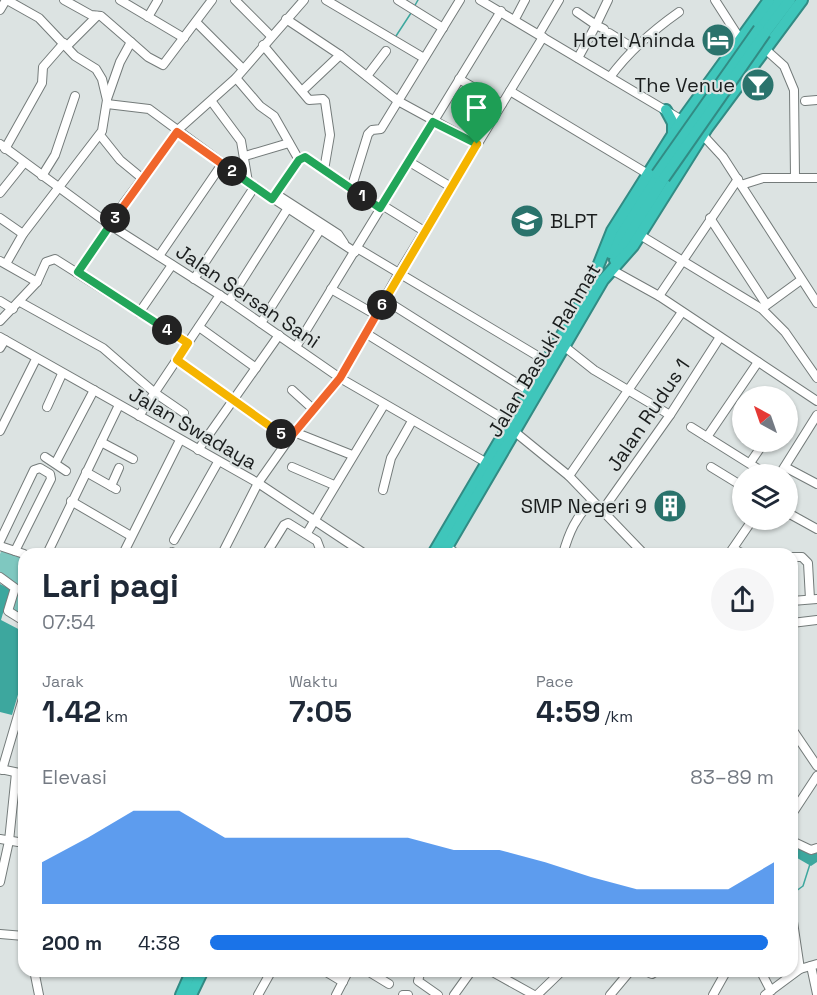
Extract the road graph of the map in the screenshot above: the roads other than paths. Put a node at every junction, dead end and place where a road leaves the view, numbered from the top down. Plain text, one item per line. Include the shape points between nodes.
1 (7, 0) edge
2 (64, 0) edge
3 (120, 0) edge
4 (158, 0) edge
5 (212, 0) edge
6 (235, 0) edge
7 (304, 0) edge
8 (326, 0) edge
9 (398, 0) edge
10 (460, 0) edge
11 (482, 0) edge
12 (525, 0) edge
13 (559, 0) edge
14 (608, 0) edge
15 (770, 0) edge
16 (780, 0) edge
17 (790, 0) edge
18 (802, 0) edge
19 (719, 1) edge
20 (0, 10) edge
21 (501, 11) junction
22 (577, 12) dead end
23 (679, 12) dead end
24 (97, 16) junction
25 (148, 17) junction
26 (286, 19) junction
27 (515, 19) junction
28 (196, 22) junction
29 (596, 25) junction
30 (443, 28) junction
31 (762, 31) junction
32 (541, 35) junction
33 (271, 36) junction
34 (184, 38) junction
35 (740, 40) junction
36 (130, 42) junction
37 (65, 44) junction
38 (263, 45) junction
39 (633, 48) junction
40 (386, 51) dead end
41 (762, 53) junction
42 (340, 55) junction
43 (424, 58) junction
44 (578, 58) junction
45 (243, 69) junction
46 (367, 76) junction
47 (236, 78) junction
48 (610, 78) junction
49 (459, 79) junction
50 (510, 91) junction
51 (302, 92) junction
52 (702, 92) junction
53 (75, 96) dead end
54 (817, 100) edge
55 (398, 101) junction
56 (805, 101) dead end
57 (107, 102) junction
58 (212, 102) junction
59 (502, 104) junction
60 (690, 109) junction
61 (721, 109) junction
62 (666, 110) junction
63 (681, 119) junction
64 (433, 122) junction
65 (177, 132) junction
66 (703, 133) junction
67 (100, 135) junction
68 (671, 138) junction
69 (289, 143) junction
70 (477, 144) junction
71 (3, 147) edge
72 (245, 156) junction
73 (688, 157) junction
74 (299, 160) junction
75 (408, 161) junction
76 (24, 163) junction
77 (222, 164) junction
78 (324, 170) junction
79 (657, 175) junction
80 (42, 176) junction
81 (795, 177) junction
82 (817, 178) edge
83 (142, 179) junction
84 (739, 182) junction
85 (251, 184) junction
86 (451, 187) junction
87 (59, 188) junction
88 (351, 189) junction
89 (0, 192) edge
90 (274, 196) junction
91 (381, 206) junction
92 (288, 208) junction
93 (0, 218) edge
94 (710, 218) junction
95 (111, 225) junction
96 (320, 230) junction
97 (424, 231) junction
98 (23, 234) junction
99 (640, 235) junction
100 (345, 246) junction
101 (356, 250) junction
102 (159, 256) junction
103 (681, 260) junction
104 (3, 261) edge
105 (172, 265) junction
106 (612, 270) junction
107 (78, 272) junction
108 (400, 272) junction
109 (599, 278) junction
110 (194, 279) junction
111 (801, 280) junction
112 (37, 282) junction
113 (331, 289) junction
114 (813, 290) edge
115 (220, 295) junction
116 (658, 296) junction
117 (385, 300) junction
118 (0, 301) edge
119 (229, 301) junction
120 (20, 302) junction
121 (817, 303) edge
122 (764, 307) junction
123 (13, 309) junction
124 (681, 312) junction
125 (139, 313) junction
126 (376, 315) junction
127 (0, 321) edge
128 (261, 323) junction
129 (199, 327) junction
130 (367, 334) junction
131 (279, 335) junction
132 (720, 337) junction
133 (2, 338) edge
134 (188, 343) junction
135 (296, 347) junction
136 (565, 347) junction
137 (0, 348) edge
138 (36, 359) junction
139 (177, 360) junction
140 (546, 361) junction
141 (758, 362) junction
142 (256, 368) junction
143 (62, 374) junction
144 (340, 378) junction
145 (817, 378) edge
146 (94, 390) junction
147 (292, 390) dead end
148 (529, 391) junction
149 (629, 391) junction
150 (155, 393) junction
151 (235, 399) junction
152 (817, 401) edge
153 (119, 405) junction
154 (384, 405) junction
155 (47, 407) dead end
156 (313, 409) junction
157 (184, 413) dead end
158 (670, 415) junction
159 (817, 415) edge
160 (139, 416) junction
161 (412, 421) junction
162 (691, 427) dead end
163 (513, 428) junction
164 (0, 431) edge
165 (292, 436) junction
166 (707, 437) junction
167 (180, 440) junction
168 (100, 442) junction
169 (198, 450) junction
170 (758, 452) edge
171 (352, 455) junction
172 (45, 457) dead end
173 (133, 459) dead end
174 (56, 462) junction
175 (218, 462) junction
176 (487, 463) junction
177 (750, 463) joint
178 (787, 464) edge
179 (292, 467) dead end
180 (711, 467) dead end
181 (119, 468) dead end
182 (66, 471) dead end
183 (86, 472) junction
184 (569, 476) junction
185 (798, 476) edge
186 (732, 480) edge
187 (258, 483) junction
188 (817, 484) edge
189 (333, 485) junction
190 (383, 490) dead end
191 (71, 501) junction
192 (592, 501) junction
193 (602, 511) junction
194 (798, 519) edge
195 (314, 520) junction
196 (817, 529) edge
197 (745, 530) edge
198 (307, 532) junction
199 (131, 536) junction
200 (174, 540) dead end
201 (0, 541) edge
202 (0, 546) edge
203 (50, 548) edge
204 (126, 548) edge
205 (225, 548) edge
206 (270, 548) edge
207 (320, 548) edge
208 (356, 548) edge
209 (437, 548) edge
210 (446, 548) edge
211 (565, 548) edge
212 (638, 548) edge
213 (733, 548) edge
214 (15, 551) junction
215 (18, 552) edge
216 (798, 557) edge
217 (0, 577) edge
218 (813, 599) edge
219 (798, 600) edge
220 (18, 617) edge
221 (817, 620) edge
222 (798, 622) edge
223 (18, 717) edge
224 (798, 738) edge
225 (817, 765) edge
226 (1, 770) edge
227 (18, 774) edge
228 (816, 779) edge
229 (18, 786) edge
230 (798, 805) edge
231 (0, 839) edge
232 (9, 841) junction
233 (18, 842) edge
234 (798, 844) edge
235 (817, 848) edge
236 (0, 882) edge
237 (0, 934) edge
238 (18, 937) edge
239 (798, 960) edge
240 (814, 965) edge
241 (800, 969) joint
242 (35, 977) edge
243 (189, 977) edge
244 (200, 977) edge
245 (268, 977) edge
246 (335, 977) edge
247 (346, 977) edge
248 (378, 977) edge
249 (418, 977) edge
250 (467, 977) edge
251 (502, 977) edge
252 (555, 977) edge
253 (625, 977) edge
254 (723, 977) edge
255 (762, 977) edge
256 (789, 977) edge
257 (343, 982) junction
258 (389, 984) dead end
259 (768, 993) edge
260 (817, 994) edge
261 (39, 995) edge
262 (181, 995) edge
263 (191, 995) edge
264 (258, 995) edge
265 (336, 995) edge
266 (403, 995) edge
267 (408, 995) edge
268 (438, 995) edge
269 (454, 995) edge
270 (536, 995) edge
271 (610, 995) edge
272 (713, 995) edge

1 - 20 street
1 - 37 street via 39,18
2 - 24 street
3 - 25 street
4 - 25 street
5 - 28 street
6 - 33 street
7 - 26 street
8 - 43 street
9 - 30 street
10 - 30 street
11 - 21 street
12 - 27 street
13 - 32 street
14 - 29 street
15 - 35 highway, Jalan Basuki Rahmat
16 - 31 highway
17 - 31 highway
18 - 41 highway, Jalan Basuki Rahmat
19 - 35 street
21 - 27 street
21 - 49 street
22 - 29 street
23 - 39 street
24 - 36 street
24 - 37 street
25 - 34 street
26 - 33 street
26 - 42 street
27 - 32 street
28 - 34 street
28 - 45 street
29 - 39 street
29 - 44 street
30 - 43 street
31 - 79 highway, bridge
32 - 44 street
32 - 50 street
33 - 38 street
34 - 36 street via 162,65
35 - 41 highway via 739,48 750,57
35 - 52 highway, Jalan Basuki Rahmat
36 - 57 street
37 - 57 street via 100,74
37 - 71 street via 43,67 42,83
38 - 45 street
38 - 51 street
39 - 48 street
40 - 46 street
41 - 61 highway, Jalan Basuki Rahmat
41 - 81 street via 784,66 794,90
42 - 46 street
42 - 51 street
43 - 55 street
44 - 48 street
45 - 47 street
46 - 55 street
47 - 58 street
47 - 69 street via 276,119
48 - 62 street
49 - 59 street
49 - 64 street
50 - 59 street
50 - 79 street
51 - 78 street via 310,101 325,101 330,135
52 - 60 highway, Jalan Basuki Rahmat
52 - 61 highway via 698,104 702,114
53 - 80 street via 55,155
54 - 56 street
55 - 64 street
55 - 88 street via 381,129 368,134
57 - 65 street via 145,107
57 - 67 street
58 - 65 street
58 - 72 street via 235,130
59 - 70 street
60 - 62 highway
60 - 63 highway, Jalan Basuki Rahmat
61 - 66 highway, Jalan Basuki Rahmat
62 - 63 street
62 - 68 highway via 673,123
63 - 66 street
63 - 68 highway, Jalan Basuki Rahmat
64 - 70 street
64 - 75 street
65 - 77 street
65 - 83 street
66 - 73 highway, Jalan Basuki Rahmat
66 - 84 street
67 - 83 street
67 - 87 street
68 - 73 highway via 685,137
68 - 79 highway, Jalan Basuki Rahmat
69 - 72 street
69 - 74 street
70 - 86 street
71 - 76 street, Jalan Sersan Sani
72 - 85 street
73 - 99 highway, Jalan Basuki Rahmat
74 - 78 street via 307,158
74 - 90 street
75 - 86 street
75 - 91 street
76 - 80 street, Jalan Sersan Sani
76 - 89 street
77 - 85 street
77 - 102 street
78 - 88 street
79 - 109 highway
79 - 109 highway, Jalan Basuki Rahmat via 612,231
80 - 87 street, Jalan Sersan Sani
81 - 82 street
81 - 84 street
83 - 95 street
84 - 94 street
84 - 111 street
85 - 90 street
85 - 110 street
86 - 97 street
87 - 95 street, Jalan Sersan Sani
87 - 98 street
88 - 91 street
90 - 92 street
90 - 100 street via 338,234
91 - 97 street
91 - 101 street
92 - 96 street
92 - 119 street
93 - 98 street
94 - 103 street
94 - 122 street
95 - 102 street, Jalan Sersan Sani
95 - 107 street
96 - 100 street
96 - 128 street
97 - 108 street
98 - 104 street
99 - 103 street
99 - 106 highway, Jalan Basuki Rahmat
100 - 101 street
101 - 108 street
101 - 113 street
102 - 105 street, Jalan Sersan Sani
103 - 116 street
103 - 122 street
104 - 112 street
105 - 110 street, Jalan Sersan Sani
105 - 125 street
106 - 109 highway, Jalan Basuki Rahmat
106 - 116 street
107 - 112 street via 52,259
107 - 125 street
108 - 117 street
108 - 140 street
109 - 136 highway, Jalan Basuki Rahmat
109 - 140 highway, Jalan Basuki Rahmat
110 - 115 street, Jalan Sersan Sani
111 - 114 street
111 - 122 street
112 - 120 street
113 - 126 street
113 - 135 street
114 - 121 street
115 - 119 street, Jalan Sersan Sani
115 - 129 street
116 - 124 street
117 - 126 street
117 - 148 street
118 - 123 street
119 - 128 street, Jalan Sersan Sani
120 - 123 street
120 - 150 street via 103,348
122 - 145 street
123 - 127 street
124 - 132 street
124 - 149 street
125 - 134 street
126 - 130 street
128 - 131 street, Jalan Sersan Sani
129 - 134 street
129 - 142 street
130 - 144 street
130 - 163 street
131 - 135 street, Jalan Sersan Sani
131 - 142 street
132 - 141 street
132 - 158 street, Jalan Rudus 1
133 - 137 street
133 - 138 street, Jalan Swadaya
134 - 139 street
135 - 144 street, Jalan Sersan Sani
136 - 149 street
136 - 163 highway, Jalan Basuki Rahmat
138 - 143 street, Jalan Swadaya
138 - 164 street
139 - 150 street
139 - 151 street
140 - 148 highway, Jalan Basuki Rahmat
141 - 152 street
141 - 166 street
142 - 151 street
143 - 146 street, Jalan Swadaya
143 - 155 street
144 - 154 street, Jalan Sersan Sani
144 - 156 street
146 - 153 street, Jalan Swadaya
146 - 174 street
147 - 156 street
148 - 163 highway, Jalan Basuki Rahmat
149 - 158 street
149 - 184 street
150 - 157 street
150 - 160 street
151 - 165 street
151 - 169 street
153 - 160 street, Jalan Swadaya
153 - 168 street
154 - 161 street, Jalan Sersan Sani
154 - 171 street
156 - 165 street
158 - 193 street, Jalan Rudus 1
159 - 178 street
160 - 167 street, Jalan Swadaya
161 - 176 street, Jalan Sersan Sani
161 - 190 street via 391,458
162 - 166 street
163 - 176 highway, Jalan Basuki Rahmat
163 - 184 street
163 - 210 highway, Jalan Basuki Rahmat
165 - 171 street
165 - 187 street
166 - 177 street
167 - 169 street, Jalan Swadaya
167 - 199 street
168 - 173 street
168 - 183 street
169 - 175 street, Jalan Swadaya
170 - 177 street
171 - 189 street
172 - 174 street
174 - 182 street
175 - 187 street, Jalan Swadaya
175 - 200 street
176 - 209 highway, Jalan Basuki Rahmat
179 - 189 street
180 - 186 street
181 - 183 street via 113,488
183 - 191 street
184 - 192 street
185 - 188 street
187 - 195 street, Jalan Swadaya
187 - 205 street
189 - 195 street
191 - 199 street
191 - 203 street
192 - 193 street
192 - 211 street via 572,526
193 - 212 street
194 - 196 street
195 - 198 street
195 - 208 street, Jalan Swadaya
197 - 213 street
198 - 206 street via 285,524
198 - 207 street
199 - 204 street
201 - 214 street via 34,470 40,468 50,474
202 - 214 street
214 - 215 street
216 - 218 street via 808,563
217 - 220 street via 15,588 8,611
218 - 219 street
221 - 222 street
223 - 226 street
224 - 225 street
226 - 227 street
228 - 230 street
229 - 232 street
231 - 232 street
232 - 233 street
232 - 236 street
234 - 235 street via 812,850
237 - 238 street
239 - 241 street
240 - 241 street
240 - 260 street
242 - 261 street
243 - 262 highway
244 - 263 highway
245 - 264 street
246 - 257 street
247 - 257 street
248 - 258 street
249 - 268 street via 417,981
250 - 269 street
251 - 270 street
252 - 270 street
253 - 271 street
254 - 272 street
255 - 259 street
256 - 259 street
257 - 265 street
266 - 267 street

